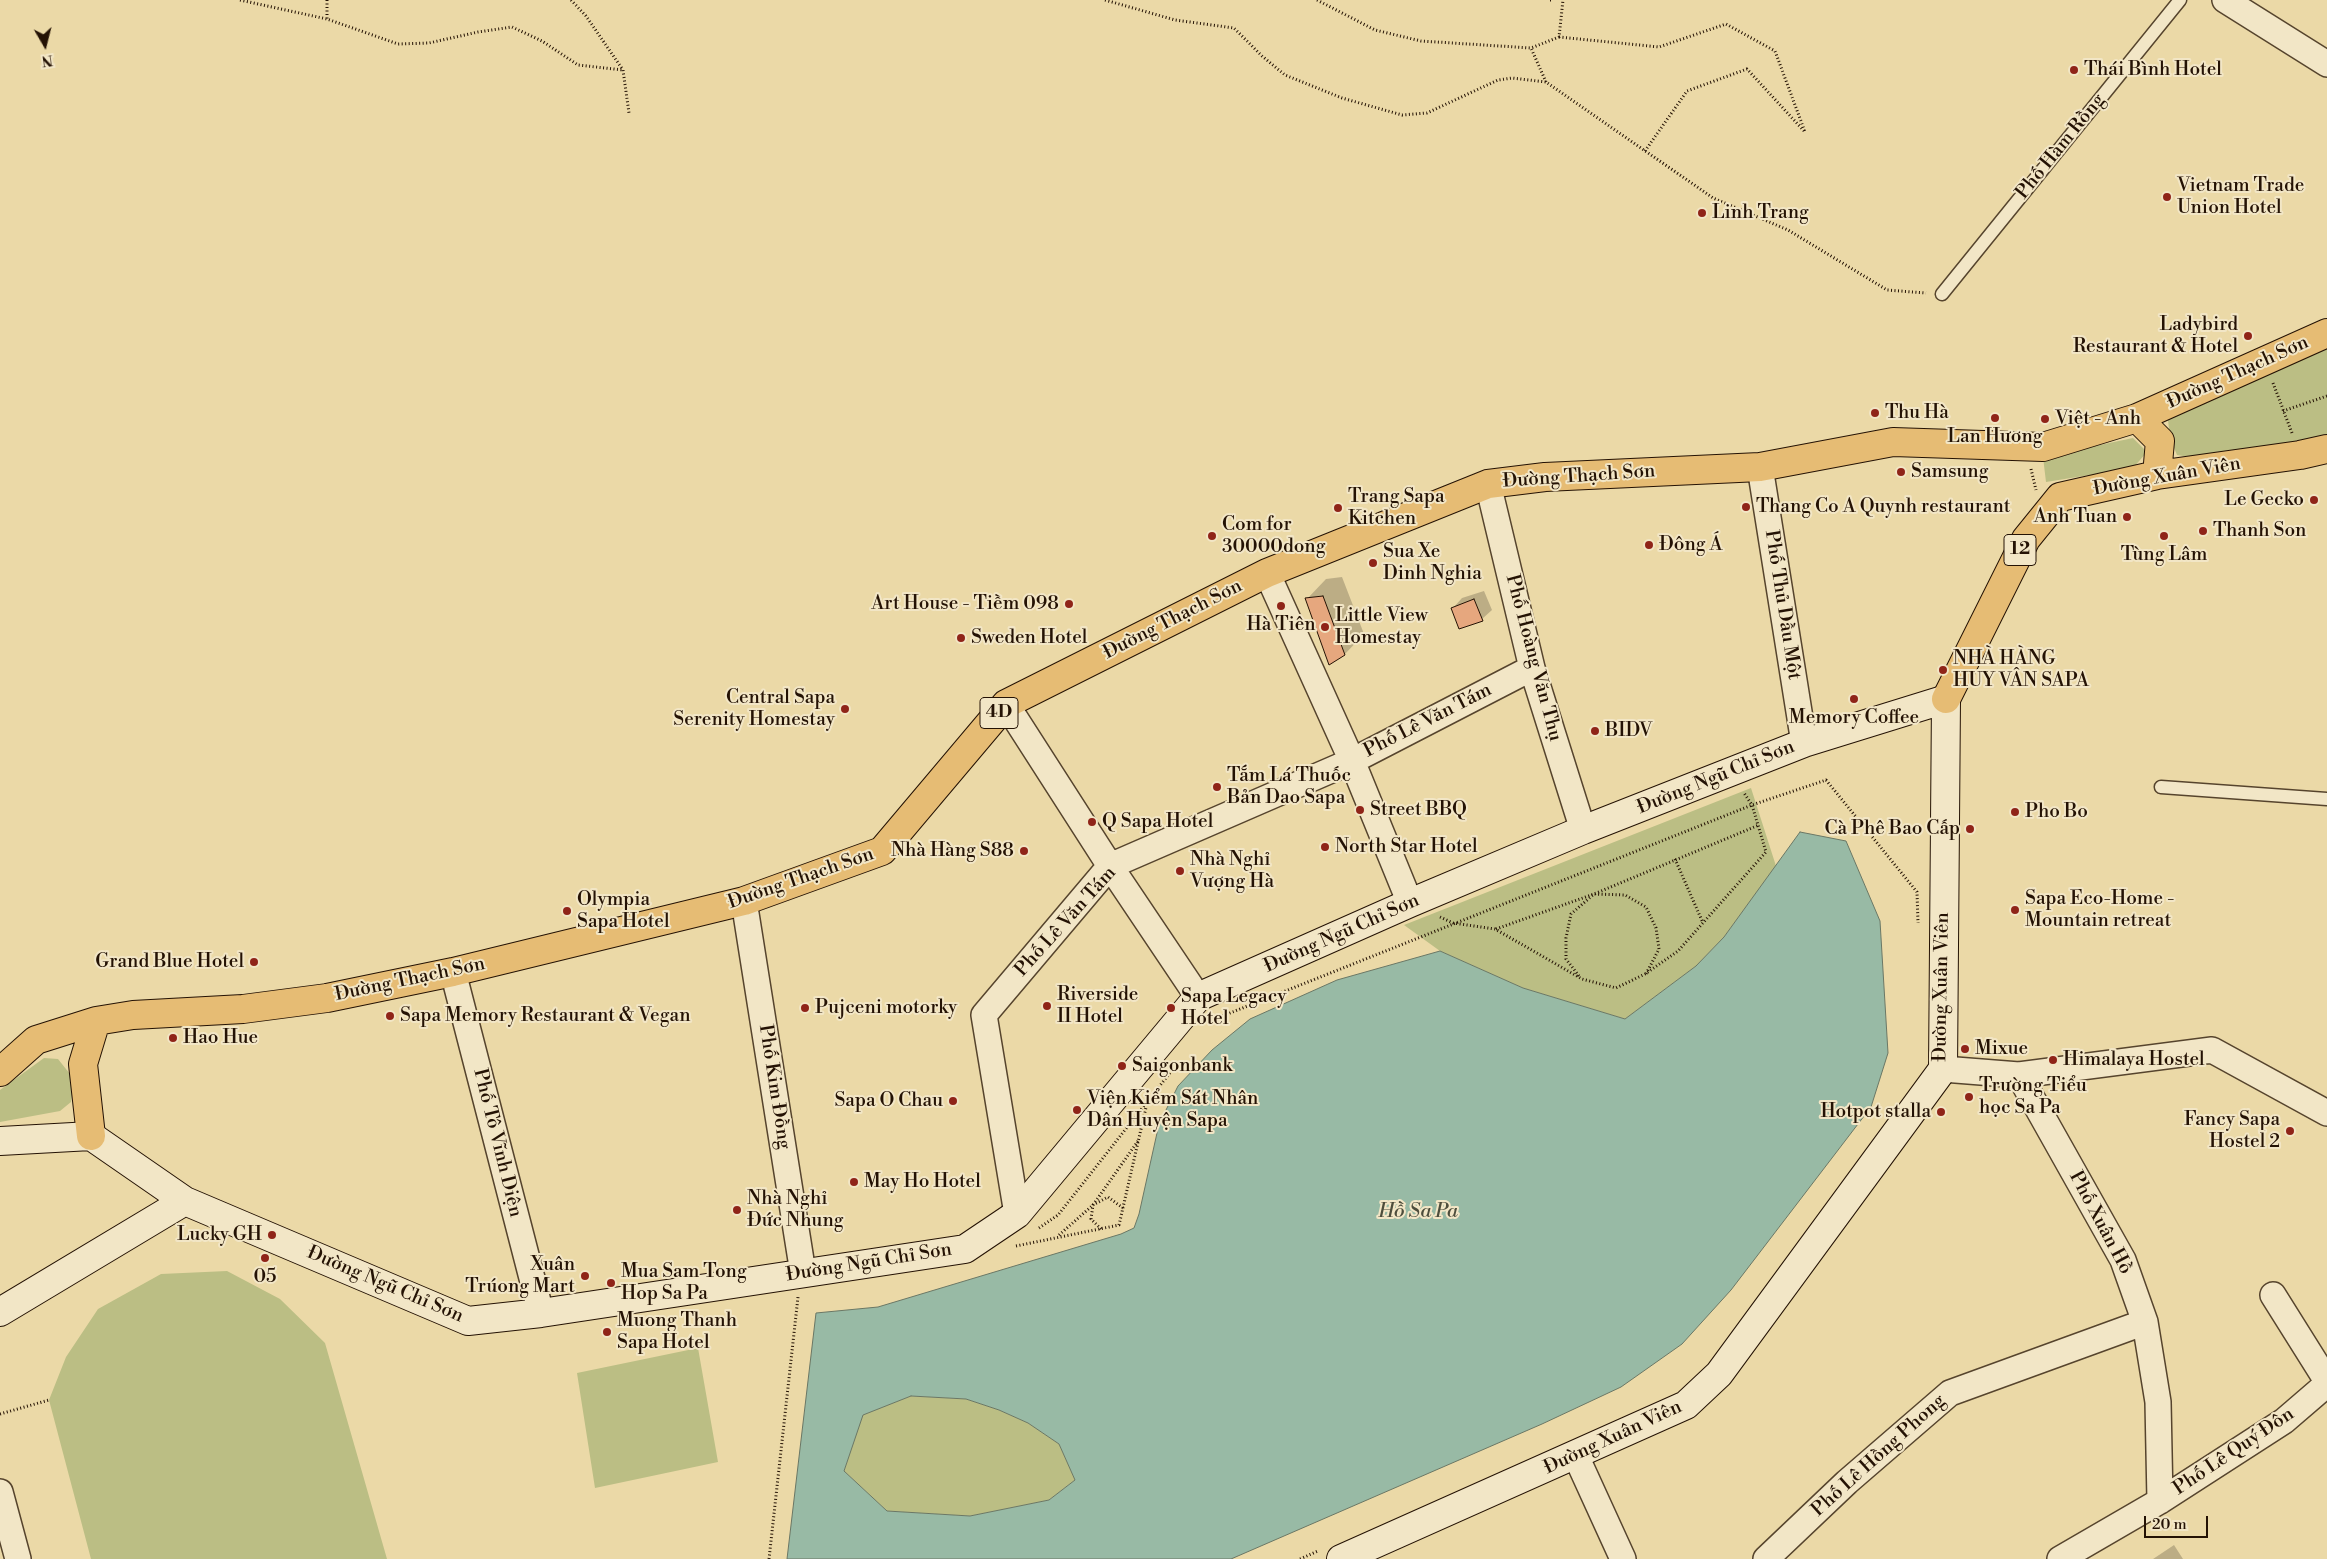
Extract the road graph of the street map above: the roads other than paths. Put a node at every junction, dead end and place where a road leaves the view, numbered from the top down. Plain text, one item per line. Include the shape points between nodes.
1 (2180, 0) edge
2 (2226, 0) edge
3 (2327, 64) edge
4 (1942, 294) road end
5 (2327, 333) edge
6 (2137, 418) junction
7 (2327, 449) edge
8 (1760, 467) junction
9 (2157, 475) junction
10 (1488, 484) junction
11 (1267, 572) junction
12 (1532, 668) junction
13 (1946, 699) junction
14 (1006, 704) junction
15 (1804, 743) junction
16 (1352, 761) junction
17 (2162, 787) dead end
18 (2327, 799) edge
19 (1583, 830) junction
20 (1110, 866) junction
21 (744, 901) junction
22 (1410, 903) junction
23 (453, 972) junction
24 (1198, 998) junction
25 (96, 1021) junction
26 (1943, 1068) junction
27 (0, 1072) edge
28 (2019, 1075) junction
29 (2327, 1113) edge
30 (91, 1136) junction
31 (0, 1142) edge
32 (185, 1201) junction
33 (1026, 1223) junction
34 (805, 1284) junction
35 (2273, 1295) dead end
36 (0, 1312) edge
37 (541, 1313) junction
38 (2145, 1322) junction
39 (2327, 1382) edge
40 (1576, 1456) junction
41 (0, 1492) edge
42 (2160, 1501) junction
43 (1334, 1553) edge
44 (18, 1559) edge
45 (1623, 1559) edge
46 (1766, 1559) edge
47 (2060, 1559) edge

1 - 4 lane, Phố Hàm Rồng
2 - 3 street
5 - 6 main road, Đường Thạch Sơn
6 - 8 main road, Đường Thạch Sơn / 4D via 2043,446 1893,442
6 - 9 main road via 2160,440
7 - 9 main road, Đường Xuân Viên
8 - 10 main road, Đường Thạch Sơn / 4D via 1545,477
8 - 15 street, Phố Thủ Dầu Một
9 - 13 main road, Đường Xuân Viên / 12 via 2060,497 2026,539
10 - 11 main road, Đường Thạch Sơn / 4D
10 - 12 street, Phố Hoàng Văn Thụ
11 - 14 main road, Đường Thạch Sơn / 4D
11 - 16 street
12 - 16 street, Phố Lê Văn Tám
12 - 19 street, Phố Hoàng Văn Thụ
13 - 15 main road, Đường Ngũ Chỉ Sơn
13 - 26 main road, Đường Xuân Viên / 12
14 - 20 street
14 - 21 main road, Đường Thạch Sơn / 4D via 882,851
15 - 19 main road, Đường Ngũ Chỉ Sơn
16 - 20 street, Phố Lê Văn Tám
16 - 22 street
17 - 18 lane
19 - 22 main road, Đường Ngũ Chỉ Sơn
20 - 24 street
20 - 33 street, Phố Lê Văn Tám via 984,1015
21 - 23 main road, Đường Thạch Sơn / 4D
21 - 34 street, Phố Kim Đồng
22 - 24 main road, Đường Ngũ Chỉ Sơn
23 - 25 main road, Đường Thạch Sơn / 4D via 327,998
23 - 37 street, Phố Tô Vĩnh Diện
24 - 33 main road, Đường Ngũ Chỉ Sơn
25 - 27 main road, Đường Thạch Sơn / 4D via 36,1040
25 - 30 main road via 82,1064
26 - 28 street
26 - 40 main road, Đường Xuân Viên via 1719,1374 1686,1405
28 - 29 street via 2212,1050
28 - 38 street, Phố Xuân Hồ via 2123,1260
30 - 31 main road
30 - 32 main road, Đường Ngũ Chỉ Sơn
32 - 36 main road
32 - 37 main road, Đường Ngũ Chỉ Sơn via 468,1322
33 - 34 main road, Đường Ngũ Chỉ Sơn via 965,1249
34 - 37 main road, Đường Ngũ Chỉ Sơn
35 - 39 street
38 - 42 street, Phố Xuân Hồ via 2158,1402
38 - 46 street, Phố Lê Hồng Phong via 1950,1393 1847,1482
39 - 42 street, Phố Lê Quý Đôn via 2284,1421
40 - 43 main road, Đường Xuân Viên
40 - 45 street
41 - 44 street
42 - 47 street, Phố Lê Quý Đôn

